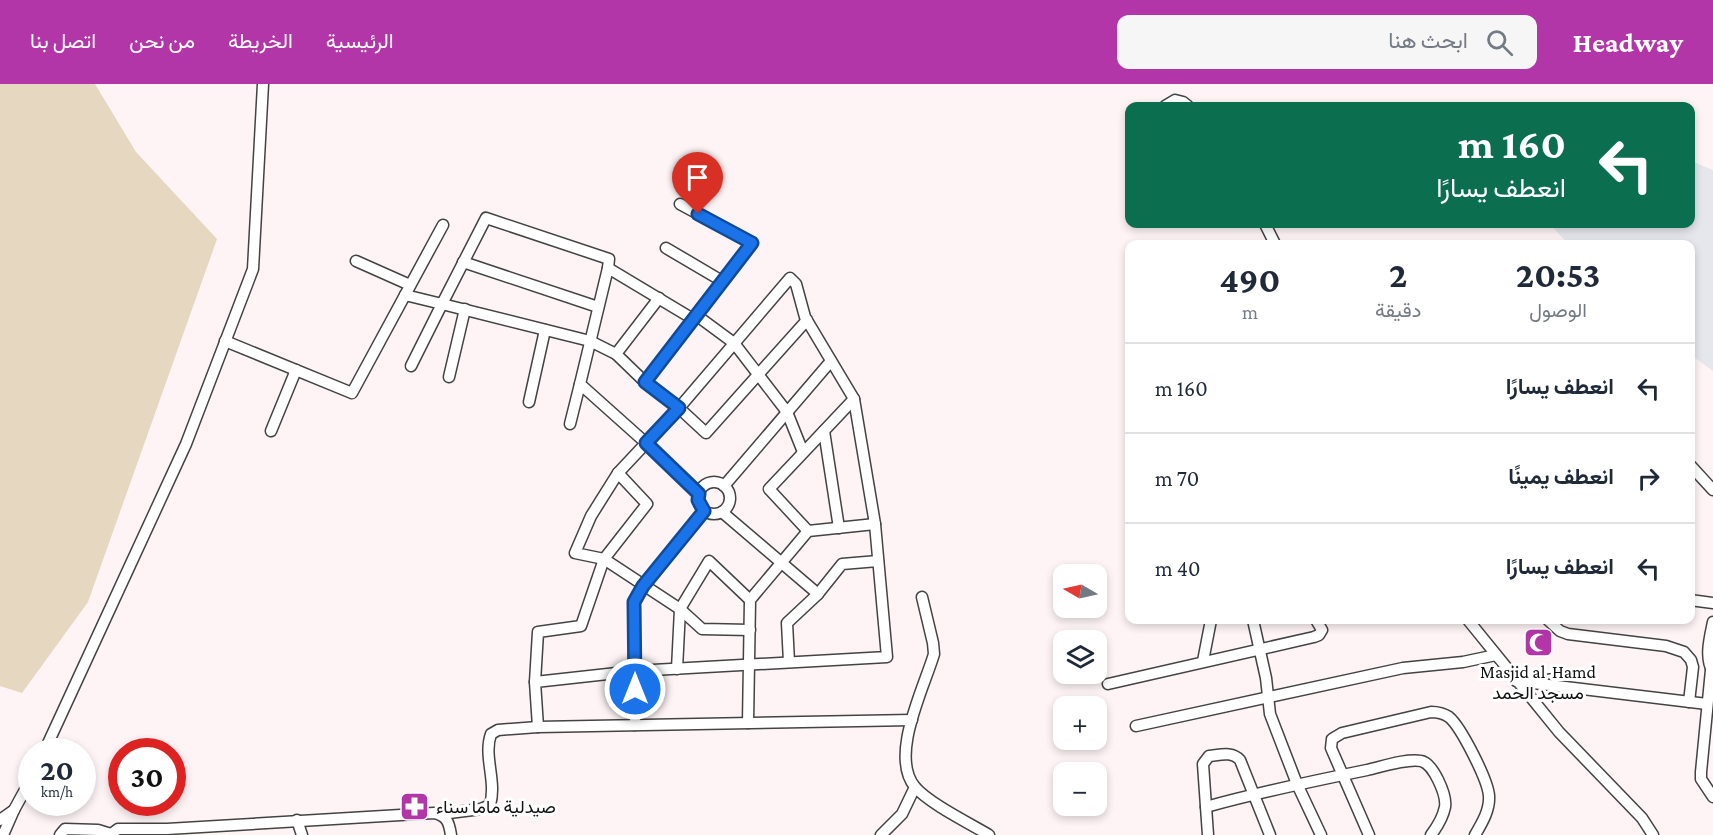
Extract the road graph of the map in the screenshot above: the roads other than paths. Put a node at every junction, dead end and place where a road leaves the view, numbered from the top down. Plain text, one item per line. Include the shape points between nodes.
1 (263, 84) edge
2 (680, 204) dead end
3 (442, 225) dead end
4 (666, 248) dead end
5 (356, 261) dead end
6 (463, 262) junction
7 (608, 268) junction
8 (722, 281) junction
9 (410, 285) junction
10 (405, 295) junction
11 (659, 298) junction
12 (442, 303) junction
13 (598, 307) junction
14 (465, 309) junction
15 (694, 317) junction
16 (807, 320) junction
17 (545, 330) junction
18 (225, 341) junction
19 (590, 341) junction
20 (734, 343) junction
21 (616, 354) junction
22 (831, 361) junction
23 (411, 366) dead end
24 (296, 370) junction
25 (758, 374) junction
26 (449, 377) dead end
27 (645, 382) junction
28 (580, 384) junction
29 (854, 399) junction
30 (530, 402) dead end
31 (679, 408) junction
32 (787, 411) junction
33 (570, 424) dead end
34 (272, 431) dead end
35 (824, 431) junction
36 (646, 443) junction
37 (803, 452) junction
38 (1695, 470) edge
39 (618, 473) junction
40 (724, 486) junction
41 (1713, 490) edge
42 (699, 494) junction
43 (704, 511) junction
44 (722, 512) junction
45 (875, 524) junction
46 (839, 528) junction
47 (808, 531) junction
48 (604, 559) junction
49 (878, 561) junction
50 (782, 562) junction
51 (643, 586) junction
52 (818, 594) junction
53 (922, 597) dead end
54 (750, 600) junction
55 (1695, 601) edge
56 (1713, 603) edge
57 (680, 609) junction
58 (1713, 622) edge
59 (1210, 624) edge
60 (1254, 624) edge
61 (1318, 624) edge
62 (1471, 624) edge
63 (1560, 625) edge
64 (750, 630) junction
65 (1258, 649) junction
66 (1496, 655) junction
67 (1203, 661) junction
68 (789, 662) junction
69 (749, 665) junction
70 (677, 669) junction
71 (635, 671) junction
72 (1712, 671) edge
73 (1516, 681) junction
74 (535, 682) junction
75 (1108, 684) dead end
76 (1269, 698) junction
77 (1689, 702) junction
78 (1708, 713) edge
79 (912, 720) junction
80 (748, 723) junction
81 (635, 725) junction
82 (1136, 726) dead end
83 (538, 727) junction
84 (50, 738) edge
85 (1342, 775) junction
86 (1298, 784) junction
87 (915, 787) junction
88 (1253, 794) junction
89 (1713, 797) edge
90 (18, 803) edge
91 (1206, 807) junction
92 (14, 810) junction
93 (441, 814) junction
94 (297, 819) junction
95 (0, 820) edge
96 (213, 830) edge
97 (153, 832) edge
98 (3, 835) edge
99 (60, 835) edge
100 (111, 835) edge
101 (302, 835) edge
102 (451, 835) edge
103 (881, 835) edge
104 (989, 835) edge
105 (1208, 835) edge
106 (1268, 835) edge
107 (1320, 835) edge
108 (1369, 835) edge
109 (1431, 835) edge
110 (1475, 835) edge
111 (1653, 835) edge

1 - 18 street via 253,269
2 - 8 street via 752,243
3 - 9 street
4 - 8 street
5 - 9 street
6 - 7 street via 486,218 609,259
6 - 12 street
6 - 13 street
7 - 11 street
7 - 13 street
8 - 15 street
9 - 10 street
10 - 12 street
10 - 24 street via 352,393
11 - 15 street
11 - 21 street
12 - 14 street
12 - 23 street
13 - 19 street
14 - 17 street
14 - 26 street
15 - 20 street
15 - 27 street
16 - 20 street via 790,278
16 - 22 street
16 - 25 street
17 - 19 street
17 - 30 street
18 - 24 street
18 - 84 street via 186,444
19 - 21 street
19 - 28 street
20 - 25 street
20 - 31 street
21 - 27 street
22 - 29 street
22 - 32 street
24 - 34 street
25 - 31 street via 706,433
25 - 32 street
27 - 31 street
28 - 33 street
28 - 36 street
29 - 35 street
29 - 45 street
31 - 36 street
32 - 37 street
32 - 40 street
35 - 37 street
35 - 46 street
36 - 39 street
36 - 42 street
37 - 47 street via 769,489
38 - 41 street
39 - 48 street via 647,504
39 - 48 street via 591,516 575,553
40 - 42 street via 709,483
40 - 44 street via 730,500
42 - 43 street
43 - 44 street
43 - 51 street
44 - 50 street
45 - 46 street
45 - 49 street
46 - 47 street
47 - 50 street
48 - 51 street
48 - 74 street via 581,626 538,632
49 - 52 street via 842,564
49 - 68 street via 887,657
50 - 52 street
50 - 54 street
51 - 57 street
51 - 71 street via 634,602
52 - 68 street via 787,623
53 - 79 street via 934,654
54 - 57 street via 709,561
54 - 64 street
55 - 56 street
57 - 64 street via 702,628
57 - 70 street
58 - 72 street via 1709,653
59 - 67 street
60 - 65 street
61 - 65 street via 1319,635
62 - 66 street
63 - 77 street via 1578,636 1666,646 1684,652 1693,667
64 - 69 street
65 - 67 street
65 - 76 street
66 - 73 street
66 - 76 street via 1403,668
67 - 75 street
68 - 69 street
69 - 70 street
69 - 80 street
70 - 71 street
71 - 74 street
71 - 81 street
72 - 78 street
73 - 77 street
73 - 111 street via 1642,818
74 - 83 street
76 - 82 street
76 - 86 street via 1270,714
77 - 78 street
78 - 89 street via 1701,779
79 - 80 street
79 - 87 street via 906,750 907,767
80 - 81 street
81 - 83 street
83 - 93 street via 491,734 490,804 481,809
85 - 86 street
85 - 108 street
85 - 109 street via 1416,760 1425,762 1446,803
85 - 110 street via 1331,748 1335,736 1431,711 1446,715 1488,785 1488,808
86 - 88 street
86 - 107 street
87 - 103 street via 902,814
87 - 104 street
88 - 91 street
88 - 91 street via 1237,757 1209,756 1203,764
88 - 106 street
90 - 92 street
91 - 105 street
92 - 95 street
92 - 98 street
93 - 94 street
93 - 102 street via 449,822
94 - 96 street
94 - 101 street
96 - 97 street
97 - 100 street via 118,829
99 - 100 street via 65,829 98,830

